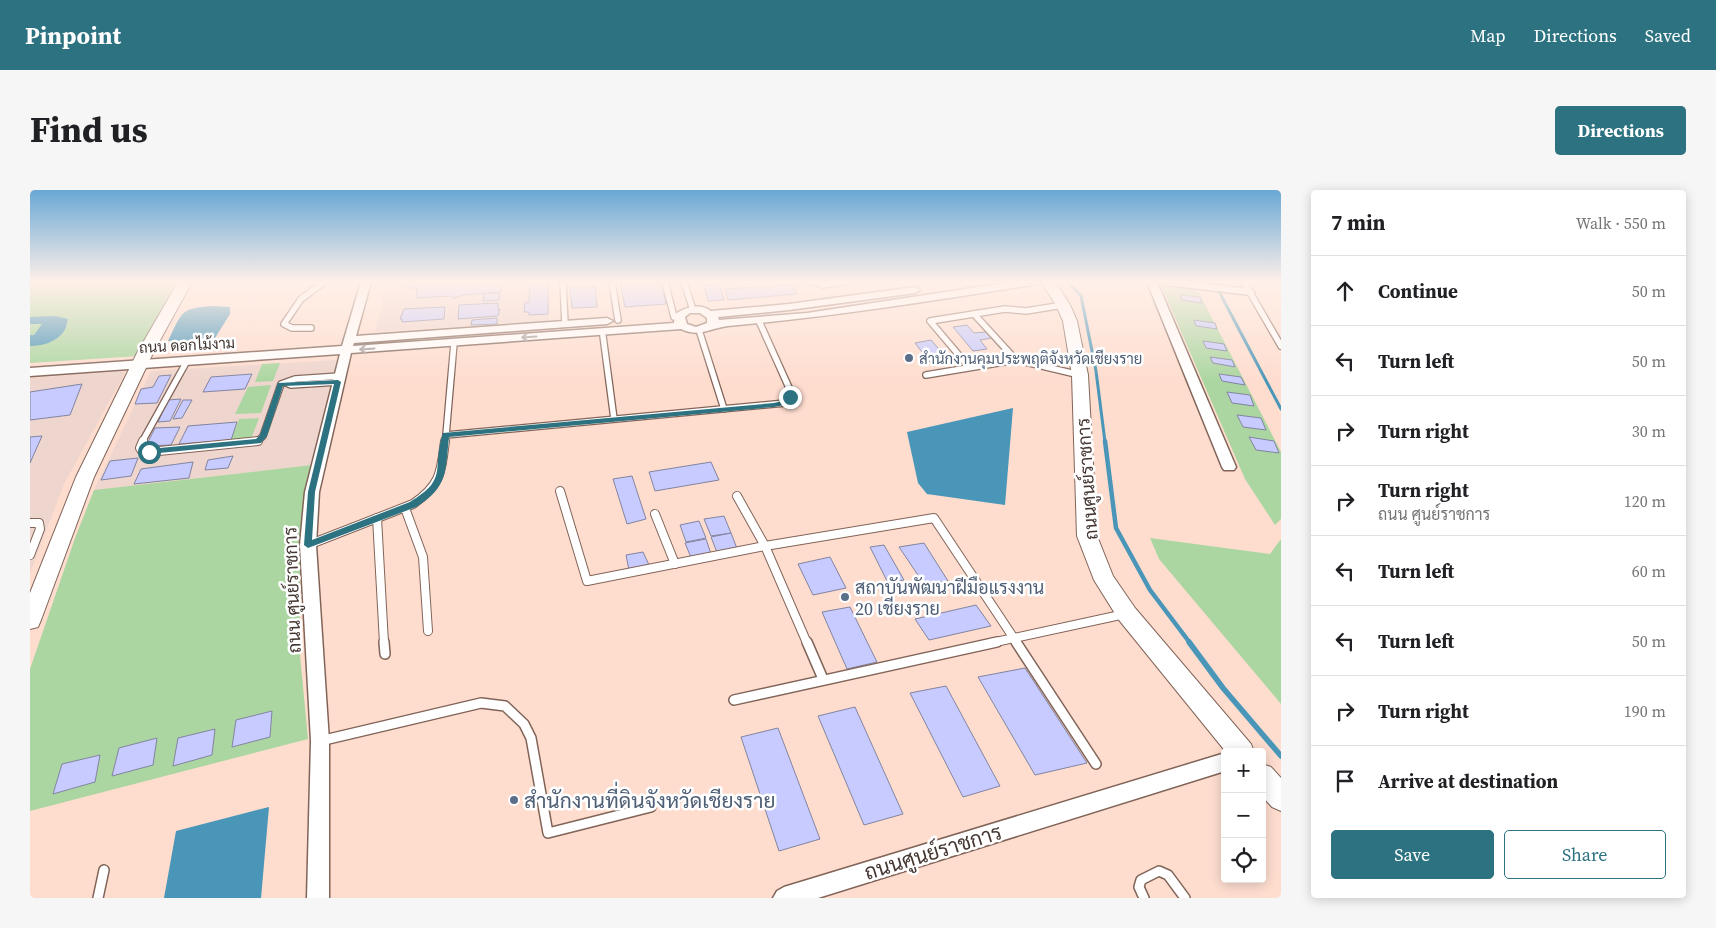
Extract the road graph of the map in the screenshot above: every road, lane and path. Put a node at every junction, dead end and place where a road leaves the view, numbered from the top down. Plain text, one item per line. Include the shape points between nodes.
1 (167, 315) edge
2 (289, 315) edge
3 (356, 315) edge
4 (565, 315) edge
5 (617, 315) edge
6 (676, 315) edge
7 (682, 315) edge
8 (708, 315) edge
9 (737, 315) edge
10 (813, 315) edge
11 (967, 315) edge
12 (975, 315) edge
13 (1067, 315) edge
14 (1166, 315) edge
15 (1263, 315) edge
16 (712, 319) junction
17 (618, 320) junction
18 (678, 320) junction
19 (759, 321) junction
20 (566, 324) junction
21 (311, 328) dead end
22 (699, 330) junction
23 (603, 336) dead end
24 (454, 343) junction
25 (347, 345) junction
26 (1281, 346) edge
27 (1016, 360) junction
28 (187, 361) junction
29 (141, 364) junction
30 (969, 368) junction
31 (30, 372) edge
32 (926, 374) dead end
33 (1080, 375) junction
34 (339, 379) junction
35 (724, 409) junction
36 (614, 419) junction
37 (446, 435) junction
38 (1229, 467) dead end
39 (560, 491) dead end
40 (737, 496) dead end
41 (405, 508) junction
42 (654, 514) dead end
43 (377, 518) junction
44 (30, 523) edge
45 (308, 545) junction
46 (765, 546) junction
47 (30, 555) edge
48 (675, 564) junction
49 (1127, 614) junction
50 (30, 620) edge
51 (428, 631) dead end
52 (1014, 639) junction
53 (385, 654) dead end
54 (823, 680) junction
55 (734, 700) dead end
56 (320, 742) junction
57 (1239, 748) edge
58 (1221, 763) edge
59 (1096, 764) dead end
60 (1266, 781) edge
61 (1281, 798) edge
62 (651, 807) dead end
63 (104, 870) dead end
64 (98, 898) edge
65 (318, 898) edge
66 (784, 898) edge
67 (1144, 898) edge
68 (1185, 898) edge

1 - 29 street
2 - 21 lane via 286,326
3 - 25 street
4 - 20 lane
5 - 17 lane
6 - 18 lane
7 - 18 street
8 - 16 street
9 - 16 street
10 - 19 street
11 - 30 lane via 930,321
12 - 27 lane
13 - 33 street, ถนนศูนย์ราชการ
14 - 38 street
15 - 26 lane
16 - 19 street
16 - 22 street via 710,327
17 - 18 street
17 - 20 street
18 - 22 street
18 -> 24 street
19 - 35 lane via 790,390 790,397 785,403
20 - 25 street
22 - 35 lane
23 - 36 lane
24 -> 25 street
24 - 37 lane
25 - 28 street, ถนน ดอกไม้งาม
25 - 34 street, ถนน ศูนย์ราชการ
27 - 30 lane
27 - 33 lane
28 - 29 street, ถนน ดอกไม้งาม
28 - 34 lane via 142,442 142,451 258,441 263,436 280,385
29 - 31 street, ถนน ดอกไม้งาม
29 - 50 street via 85,477
30 - 32 lane
33 - 49 street, ถนนศูนย์ราชการ via 1087,536 1104,580
34 - 45 street, ถนน ศูนย์ราชการ via 312,492
35 - 36 lane
36 - 37 lane
37 - 41 lane via 436,487
39 - 48 lane via 587,581
40 - 46 lane
41 - 43 lane
41 - 51 lane via 423,556
42 - 48 lane
43 - 45 lane
43 - 53 lane
44 - 47 lane via 39,523 40,529
45 - 56 street, ถนน ศูนย์ราชการ
46 - 48 lane
46 - 52 lane via 934,518
46 - 54 lane
49 - 52 lane
49 - 57 street, ถนนศูนย์ราชการ
52 - 54 lane
52 - 59 lane
54 - 55 lane
56 - 62 lane via 481,703 495,704 515,714 531,738 548,833
56 - 65 street, ถนน ศูนย์ราชการ
58 - 66 street, ถนนศูนย์ราชการ
60 - 61 street
63 - 64 lane
67 - 68 lane via 1139,881 1159,871 1168,875

